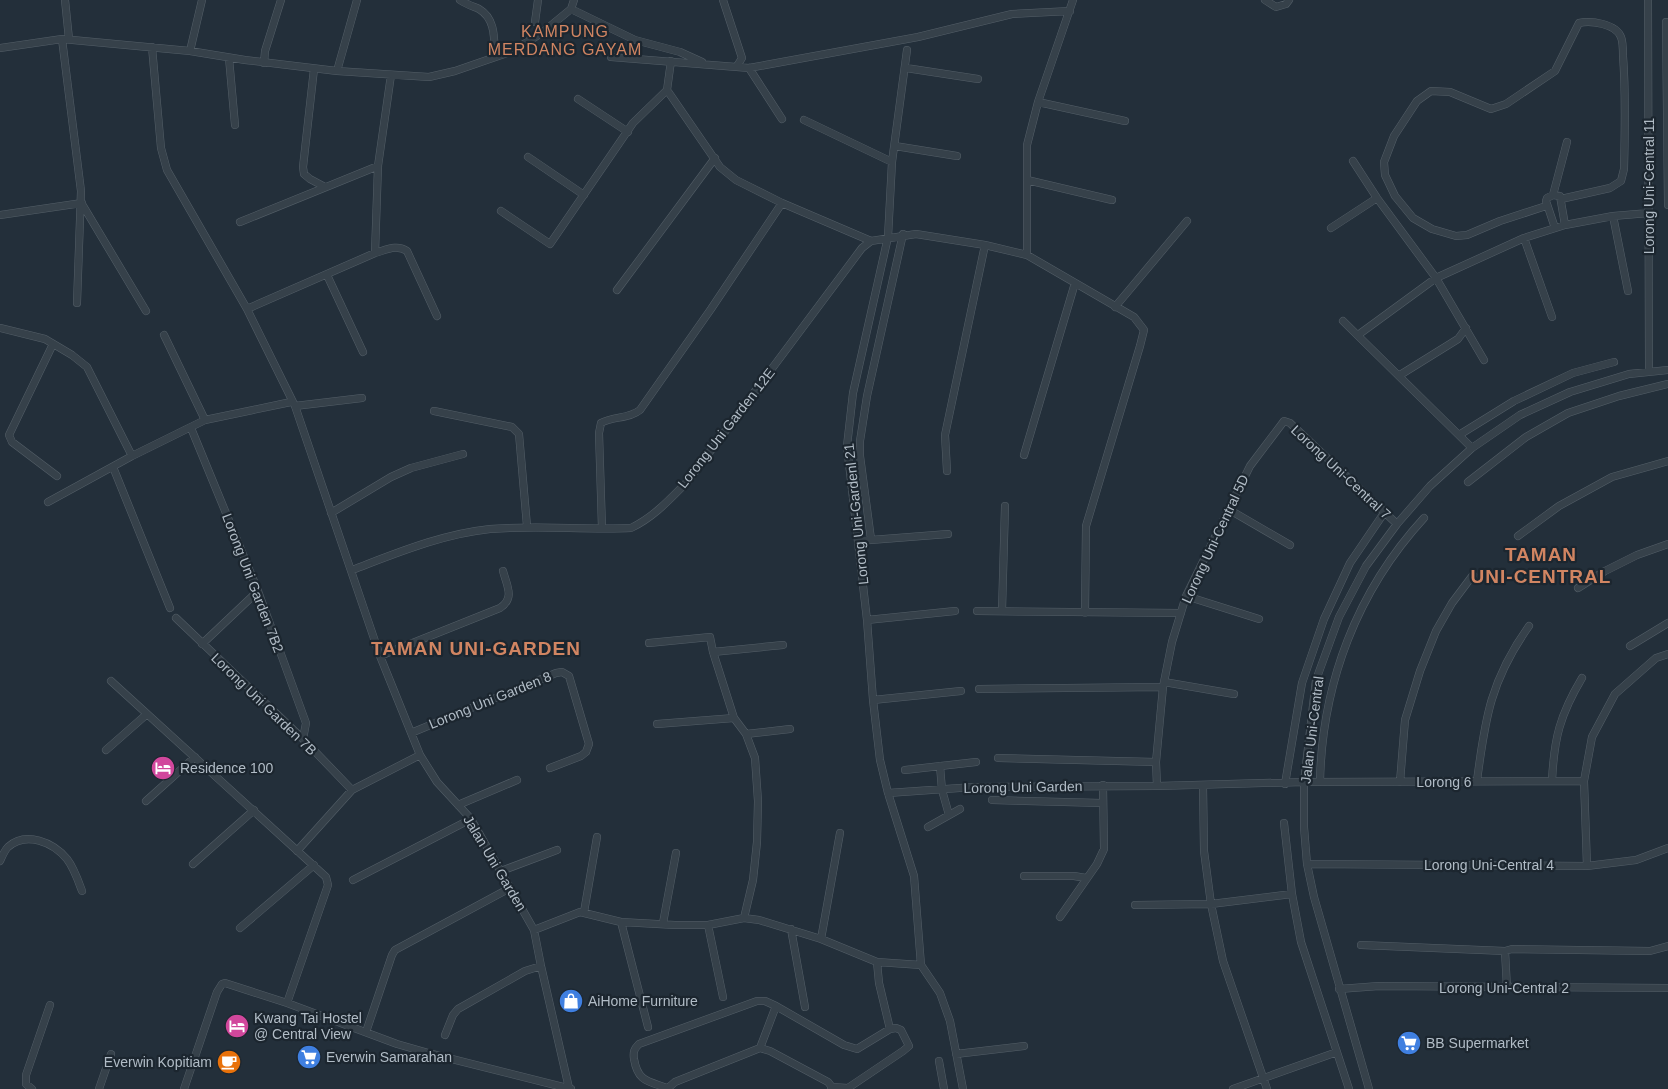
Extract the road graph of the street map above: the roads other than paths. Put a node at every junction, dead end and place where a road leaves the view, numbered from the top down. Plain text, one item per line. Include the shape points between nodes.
1 (65, 0) edge
2 (202, 0) edge
3 (281, 0) edge
4 (357, 0) edge
5 (460, 0) edge
6 (538, 0) edge
7 (574, 0) edge
8 (723, 0) edge
9 (1073, 0) edge
10 (1265, 0) edge
11 (1289, 0) edge
12 (1648, 0) edge
13 (571, 9) junction
14 (1070, 11) junction
15 (535, 22) dead end
16 (1666, 22) dead end
17 (65, 39) junction
18 (152, 47) junction
19 (0, 48) edge
20 (907, 50) dead end
21 (190, 52) junction
22 (495, 57) junction
23 (611, 57) dead end
24 (229, 58) junction
25 (670, 62) junction
26 (264, 63) junction
27 (708, 64) junction
28 (737, 66) junction
29 (749, 68) junction
30 (906, 68) junction
31 (314, 69) junction
32 (336, 71) junction
33 (1667, 73) edge
34 (392, 75) junction
35 (978, 79) dead end
36 (667, 90) junction
37 (578, 99) dead end
38 (1038, 102) junction
39 (782, 119) dead end
40 (804, 120) dead end
41 (1126, 121) dead end
42 (235, 126) dead end
43 (628, 132) junction
44 (1567, 142) dead end
45 (895, 146) junction
46 (957, 156) dead end
47 (528, 157) dead end
48 (715, 158) junction
49 (1353, 161) dead end
50 (892, 162) junction
51 (378, 166) junction
52 (1026, 180) junction
53 (325, 187) junction
54 (584, 195) junction
55 (1554, 195) junction
56 (1377, 198) junction
57 (1561, 199) junction
58 (1112, 200) dead end
59 (782, 202) junction
60 (82, 203) junction
61 (1668, 205) edge
62 (1546, 206) junction
63 (501, 211) dead end
64 (1649, 213) junction
65 (0, 214) edge
66 (1613, 216) junction
67 (0, 221) edge
68 (1187, 221) dead end
69 (240, 222) dead end
70 (1565, 224) junction
71 (1331, 228) dead end
72 (1555, 228) junction
73 (903, 234) junction
74 (888, 237) junction
75 (1524, 238) junction
76 (871, 241) junction
77 (985, 245) junction
78 (375, 253) junction
79 (1027, 255) junction
80 (327, 275) junction
81 (1436, 278) junction
82 (1075, 283) junction
83 (617, 290) dead end
84 (1628, 291) dead end
85 (77, 304) dead end
86 (1114, 307) junction
87 (247, 308) junction
88 (146, 311) dead end
89 (436, 316) dead end
90 (1552, 317) dead end
91 (1343, 320) dead end
92 (0, 328) edge
93 (1466, 328) junction
94 (164, 335) dead end
95 (1358, 335) junction
96 (53, 344) junction
97 (363, 352) dead end
98 (1484, 360) dead end
99 (1614, 362) dead end
100 (1668, 370) edge
101 (1649, 372) junction
102 (1400, 375) junction
103 (1668, 384) edge
104 (853, 393) junction
105 (867, 396) junction
106 (362, 398) dead end
107 (293, 404) junction
108 (434, 411) dead end
109 (205, 420) junction
110 (1284, 421) joint
111 (191, 428) junction
112 (1459, 435) junction
113 (1472, 448) junction
114 (463, 454) dead end
115 (132, 456) junction
116 (1024, 456) dead end
117 (1668, 461) edge
118 (113, 467) junction
119 (947, 471) dead end
120 (57, 476) dead end
121 (1468, 482) dead end
122 (48, 502) dead end
123 (1004, 506) dead end
124 (1228, 509) junction
125 (330, 513) junction
126 (1384, 513) junction
127 (1424, 518) dead end
128 (1397, 524) junction
129 (527, 526) junction
130 (602, 528) junction
131 (948, 534) dead end
132 (1518, 536) dead end
133 (871, 539) junction
134 (858, 541) junction
135 (1668, 544) edge
136 (1290, 545) dead end
137 (352, 570) junction
138 (503, 571) dead end
139 (1473, 575) dead end
140 (1578, 588) dead end
141 (258, 592) junction
142 (1186, 596) junction
143 (170, 608) dead end
144 (955, 611) dead end
145 (977, 611) dead end
146 (1002, 612) junction
147 (1085, 613) junction
148 (1181, 613) junction
149 (176, 618) dead end
150 (1259, 619) dead end
151 (867, 620) junction
152 (1668, 623) edge
153 (1529, 626) dead end
154 (649, 643) dead end
155 (202, 644) junction
156 (783, 645) dead end
157 (1630, 646) dead end
158 (713, 652) junction
159 (1668, 654) edge
160 (380, 656) junction
161 (1582, 678) dead end
162 (112, 681) dead end
163 (1163, 685) junction
164 (979, 689) dead end
165 (961, 691) dead end
166 (1234, 694) dead end
167 (873, 700) junction
168 (147, 714) junction
169 (734, 718) junction
170 (658, 724) dead end
171 (790, 729) dead end
172 (411, 733) junction
173 (746, 734) junction
174 (303, 739) junction
175 (106, 750) dead end
176 (420, 755) junction
177 (195, 757) junction
178 (998, 758) dead end
179 (976, 762) dead end
180 (1156, 762) junction
181 (940, 766) junction
182 (550, 768) dead end
183 (905, 770) dead end
184 (517, 780) dead end
185 (1477, 781) junction
186 (1552, 781) junction
187 (1584, 781) junction
188 (1304, 782) junction
189 (1320, 782) junction
190 (1400, 782) junction
191 (1286, 784) junction
192 (1103, 785) junction
193 (1203, 785) junction
194 (1157, 786) junction
195 (352, 790) junction
196 (942, 790) junction
197 (888, 793) junction
198 (992, 800) dead end
199 (146, 801) dead end
200 (1102, 803) junction
201 (458, 805) junction
202 (960, 809) dead end
203 (254, 810) junction
204 (949, 815) junction
205 (471, 819) junction
206 (1284, 823) dead end
207 (928, 827) dead end
208 (840, 833) dead end
209 (597, 838) dead end
210 (1668, 848) edge
211 (558, 850) dead end
212 (297, 851) junction
213 (676, 853) dead end
214 (0, 861) edge
215 (193, 864) dead end
216 (1307, 864) junction
217 (314, 866) junction
218 (1587, 866) junction
219 (501, 871) junction
220 (1024, 876) dead end
221 (1086, 878) junction
222 (353, 880) dead end
223 (510, 888) junction
224 (82, 891) dead end
225 (1292, 894) junction
226 (1211, 904) junction
227 (1135, 905) dead end
228 (584, 912) junction
229 (1060, 917) dead end
230 (744, 918) junction
231 (621, 922) junction
232 (663, 923) junction
233 (708, 925) junction
234 (240, 928) dead end
235 (791, 929) junction
236 (534, 930) junction
237 (821, 939) junction
238 (1361, 945) dead end
239 (1668, 946) edge
240 (1505, 951) junction
241 (877, 962) junction
242 (921, 965) junction
243 (541, 966) junction
244 (1507, 988) junction
245 (1668, 988) edge
246 (1339, 989) junction
247 (723, 997) dead end
248 (287, 1003) junction
249 (50, 1005) dead end
250 (776, 1006) junction
251 (805, 1007) dead end
252 (648, 1027) dead end
253 (890, 1029) junction
254 (366, 1032) junction
255 (445, 1035) dead end
256 (1024, 1046) dead end
257 (760, 1048) junction
258 (1337, 1052) junction
259 (111, 1054) dead end
260 (956, 1054) junction
261 (939, 1061) dead end
262 (1264, 1079) junction
263 (29, 1086) edge
264 (832, 1088) edge
265 (100, 1089) edge
266 (184, 1089) edge
267 (570, 1089) edge
268 (667, 1089) edge
269 (944, 1089) edge
270 (963, 1089) edge
271 (1233, 1089) edge
272 (1267, 1089) edge
273 (1349, 1089) edge
274 (1369, 1089) edge

1 - 17 street
2 - 21 street
3 - 26 street
4 - 32 street
5 - 22 street via 490,18
6 - 15 street
7 - 13 street
8 - 28 street via 742,58
9 - 14 street
10 - 11 street via 1276,8
12 - 64 street, Lorong Uni-Central 11
13 - 22 street via 513,51
13 - 27 street via 635,40 680,52
14 - 29 street via 1012,14 908,38
14 - 38 street
16 - 33 street
17 - 18 street
17 - 19 street
17 - 60 street
18 - 21 street
18 - 87 street, Jalan Uni Garden via 161,148 168,170
20 - 30 street, Lorong Uni-Gardenl 21
21 - 24 street
22 - 34 street via 429,77
23 - 25 street
24 - 26 street
24 - 42 street
25 - 27 street
25 - 36 street
26 - 31 street
27 - 28 street
28 - 29 street
29 - 39 street
30 - 35 street
30 - 45 street, Lorong Uni-Gardenl 21
31 - 32 street
31 - 53 street via 303,167 310,180
32 - 34 street
33 - 61 street
34 - 51 street
36 - 43 street via 644,111
36 - 48 street
37 - 43 street
38 - 41 street
38 - 52 street via 1027,145
40 - 50 street
43 - 54 street
44 - 55 street
45 - 46 street
45 - 50 street, Lorong Uni-Gardenl 21
47 - 54 street
48 - 59 street via 736,180
48 - 83 street
49 - 56 street
50 - 74 street, Lorong Uni-Gardenl 21
51 - 53 street
51 - 78 street
52 - 58 street
52 - 79 street
53 - 69 street
54 - 63 street via 550,244
55 - 57 street via 1558,194
55 - 62 street via 1547,198
56 - 71 street
56 - 81 street
57 - 62 street via 1610,188 1621,181 1624,169 1625,77 1621,37 1615,29 1599,24 1579,22 1555,72 1506,104 1491,109 1450,92 1431,91 1417,101 1394,136 1384,162 1385,175 1395,196 1413,218 1432,229 1456,236 1467,235
57 - 70 street
59 - 76 street
59 - 130 street via 640,410 636,414 609,418 601,423
60 - 65 street
60 - 85 street
60 - 88 street
62 - 72 street
64 - 66 street
64 - 101 street, Lorong Uni-Central 11
65 - 67 street
66 - 70 street
66 - 84 street
68 - 86 street
70 - 72 street
72 - 75 street
73 - 74 street
73 - 77 street
73 - 105 street
74 - 76 street
74 - 104 street, Lorong Uni-Gardenl 21
75 - 81 street
75 - 90 street
76 - 130 street, Lorong Uni Garden 12E via 862,248 688,481 640,524 631,528
77 - 79 street
77 - 119 street via 945,435
78 - 80 street
78 - 89 street via 396,247 407,251
79 - 82 street
80 - 87 street
80 - 97 street
81 - 93 street
81 - 95 street
82 - 86 street
82 - 116 street
86 - 147 street via 1134,318 1144,330 1086,526
87 - 107 street, Jalan Uni Garden
91 - 95 street
92 - 96 street
93 - 98 street
93 - 102 street via 1458,339
94 - 109 street
95 - 102 street
96 - 115 street via 87,367
96 - 120 street via 9,435 12,442
99 - 112 street via 1573,373 1514,401
100 - 101 street, Jalan Uni-Central
101 - 113 street, Jalan Uni-Central via 1629,374 1570,392 1520,415
102 - 112 street
103 - 121 street via 1568,413 1526,437
104 - 105 street
104 - 134 street, Lorong Uni-Gardenl 21 via 847,446
105 - 133 street via 860,456
106 - 107 street
107 - 109 street
107 - 125 street, Jalan Uni Garden
108 - 129 street via 512,427 518,434
109 - 111 street
110 - 124 street, Lorong Uni-Central 5D via 1250,466
110 - 126 street, Lorong Uni-Central 7 via 1290,423
111 - 115 street
111 - 141 street, Lorong Uni Garden 7B2
112 - 113 street
113 - 128 street, Jalan Uni-Central via 1430,486
114 - 125 street via 391,477
115 - 118 street
117 - 132 street via 1612,477 1559,506
118 - 122 street
118 - 143 street
123 - 146 street
124 - 136 street
124 - 142 street, Lorong Uni-Central 5D
125 - 137 street, Jalan Uni Garden
126 - 128 street, Lorong Uni-Central 7
126 - 191 street via 1350,563 1324,619 1302,683
127 - 189 street via 1404,540 1360,609 1338,667 1329,704 1321,750
128 - 188 street, Jalan Uni-Central via 1361,574 1339,617 1316,680
129 - 130 street
129 - 137 street via 473,532 428,542
131 - 133 street
133 - 134 street
134 - 151 street, Lorong Uni-Gardenl 21
135 - 140 street via 1636,555
137 - 160 street, Jalan Uni Garden
138 - 160 street via 509,597 500,608
139 - 190 street via 1436,631 1420,671 1405,720
141 - 155 street
141 - 174 street, Lorong Uni Garden 7B2 via 306,723
142 - 148 street, Lorong Uni-Central 5D
142 - 150 street
144 - 151 street
145 - 146 street
146 - 147 street
147 - 148 street
148 - 163 street, Lorong Uni-Central 5D
149 - 155 street, Lorong Uni Garden 7B
151 - 167 street, Lorong Uni-Gardenl 21
152 - 157 street
153 - 185 street via 1506,662 1495,687 1484,727
154 - 158 street via 710,637
155 - 174 street, Lorong Uni Garden 7B
156 - 158 street
158 - 169 street
159 - 187 street via 1656,658 1615,694 1592,737
160 - 172 street, Jalan Uni Garden
161 - 186 street via 1559,724 1553,752
162 - 168 street
163 - 164 street
163 - 166 street
163 - 180 street, Lorong Uni-Central 5D
165 - 167 street
167 - 197 street, Lorong Uni-Gardenl 21 via 880,760
168 - 175 street
168 - 177 street
169 - 170 street
169 - 173 street
171 - 173 street
172 - 176 street, Jalan Uni Garden
172 - 182 street, Lorong Uni Garden 8 via 562,672 569,676 589,744 581,756
173 - 230 street via 755,758 758,801 757,842
174 - 195 street, Lorong Uni Garden 7B
176 - 195 street
176 - 201 street, Jalan Uni Garden via 437,782
177 - 199 street
177 - 203 street
178 - 180 street
179 - 181 street
180 - 194 street, Lorong Uni-Central 5D
181 - 183 street
181 - 196 street
184 - 201 street
185 - 186 street, Lorong 6
185 - 190 street, Lorong 6
186 - 187 street, Lorong 6
187 - 218 street
188 - 189 street, Lorong 6
188 - 191 street, Lorong 6
188 - 216 street, Jalan Uni-Central
189 - 190 street, Lorong 6
191 - 193 street, Lorong 6
192 - 194 street, Lorong Uni Garden
192 - 196 street, Lorong Uni Garden
192 - 200 street
193 - 194 street, Lorong Uni Garden
193 - 226 street via 1204,851
195 - 212 street
196 - 197 street, Lorong Uni Garden
196 - 204 street
197 - 242 street, Lorong Uni-Gardenl 21 via 914,876
198 - 200 street
200 - 221 street via 1104,849
201 - 205 street, Jalan Uni Garden
202 - 204 street
203 - 212 street
203 - 215 street
204 - 207 street
205 - 219 street, Jalan Uni Garden
205 - 222 street
206 - 225 street
208 - 237 street
209 - 228 street
210 - 218 street, Lorong Uni-Central 4 via 1636,860
211 - 219 street
212 - 217 street
213 - 232 street
214 - 224 street via 6,848 18,841 45,842 68,860
216 - 218 street, Lorong Uni-Central 4
216 - 246 street, Jalan Uni-Central
217 - 234 street
217 - 248 street via 326,877 328,885
219 - 223 street, Jalan Uni Garden
220 - 221 street
221 - 229 street
223 - 236 street, Jalan Uni Garden
223 - 254 street via 395,950
225 - 226 street
225 - 258 street via 1301,942
226 - 227 street
226 - 262 street via 1223,961
228 - 231 street
228 - 236 street
230 - 233 street
230 - 235 street
231 - 232 street
231 - 252 street
232 - 233 street
233 - 247 street
235 - 237 street
235 - 251 street
236 - 243 street, Jalan Uni Garden
237 - 241 street
238 - 240 street
239 - 240 street via 1650,951
240 - 244 street
241 - 242 street
241 - 253 street
242 - 260 street via 940,993 950,1020
243 - 255 street via 525,971 458,1009
243 - 267 street, Jalan Uni Garden
244 - 245 street, Lorong Uni-Central 2
244 - 246 street, Lorong Uni-Central 2 via 1379,986
246 - 274 street, Jalan Uni-Central
248 - 254 street
248 - 266 street via 229,983 222,984
249 - 263 street via 26,1075
250 - 253 street via 844,1045 857,1049
250 - 257 street
250 - 268 street via 765,1001 757,1002 639,1044 634,1049 637,1073 643,1080
253 - 264 street via 900,1030 909,1046 848,1088
254 - 267 street via 432,1054
256 - 260 street
257 - 264 street via 828,1082
257 - 268 street via 674,1082
258 - 262 street
258 - 273 street
259 - 265 street
260 - 270 street
261 - 269 street
262 - 271 street
262 - 272 street

